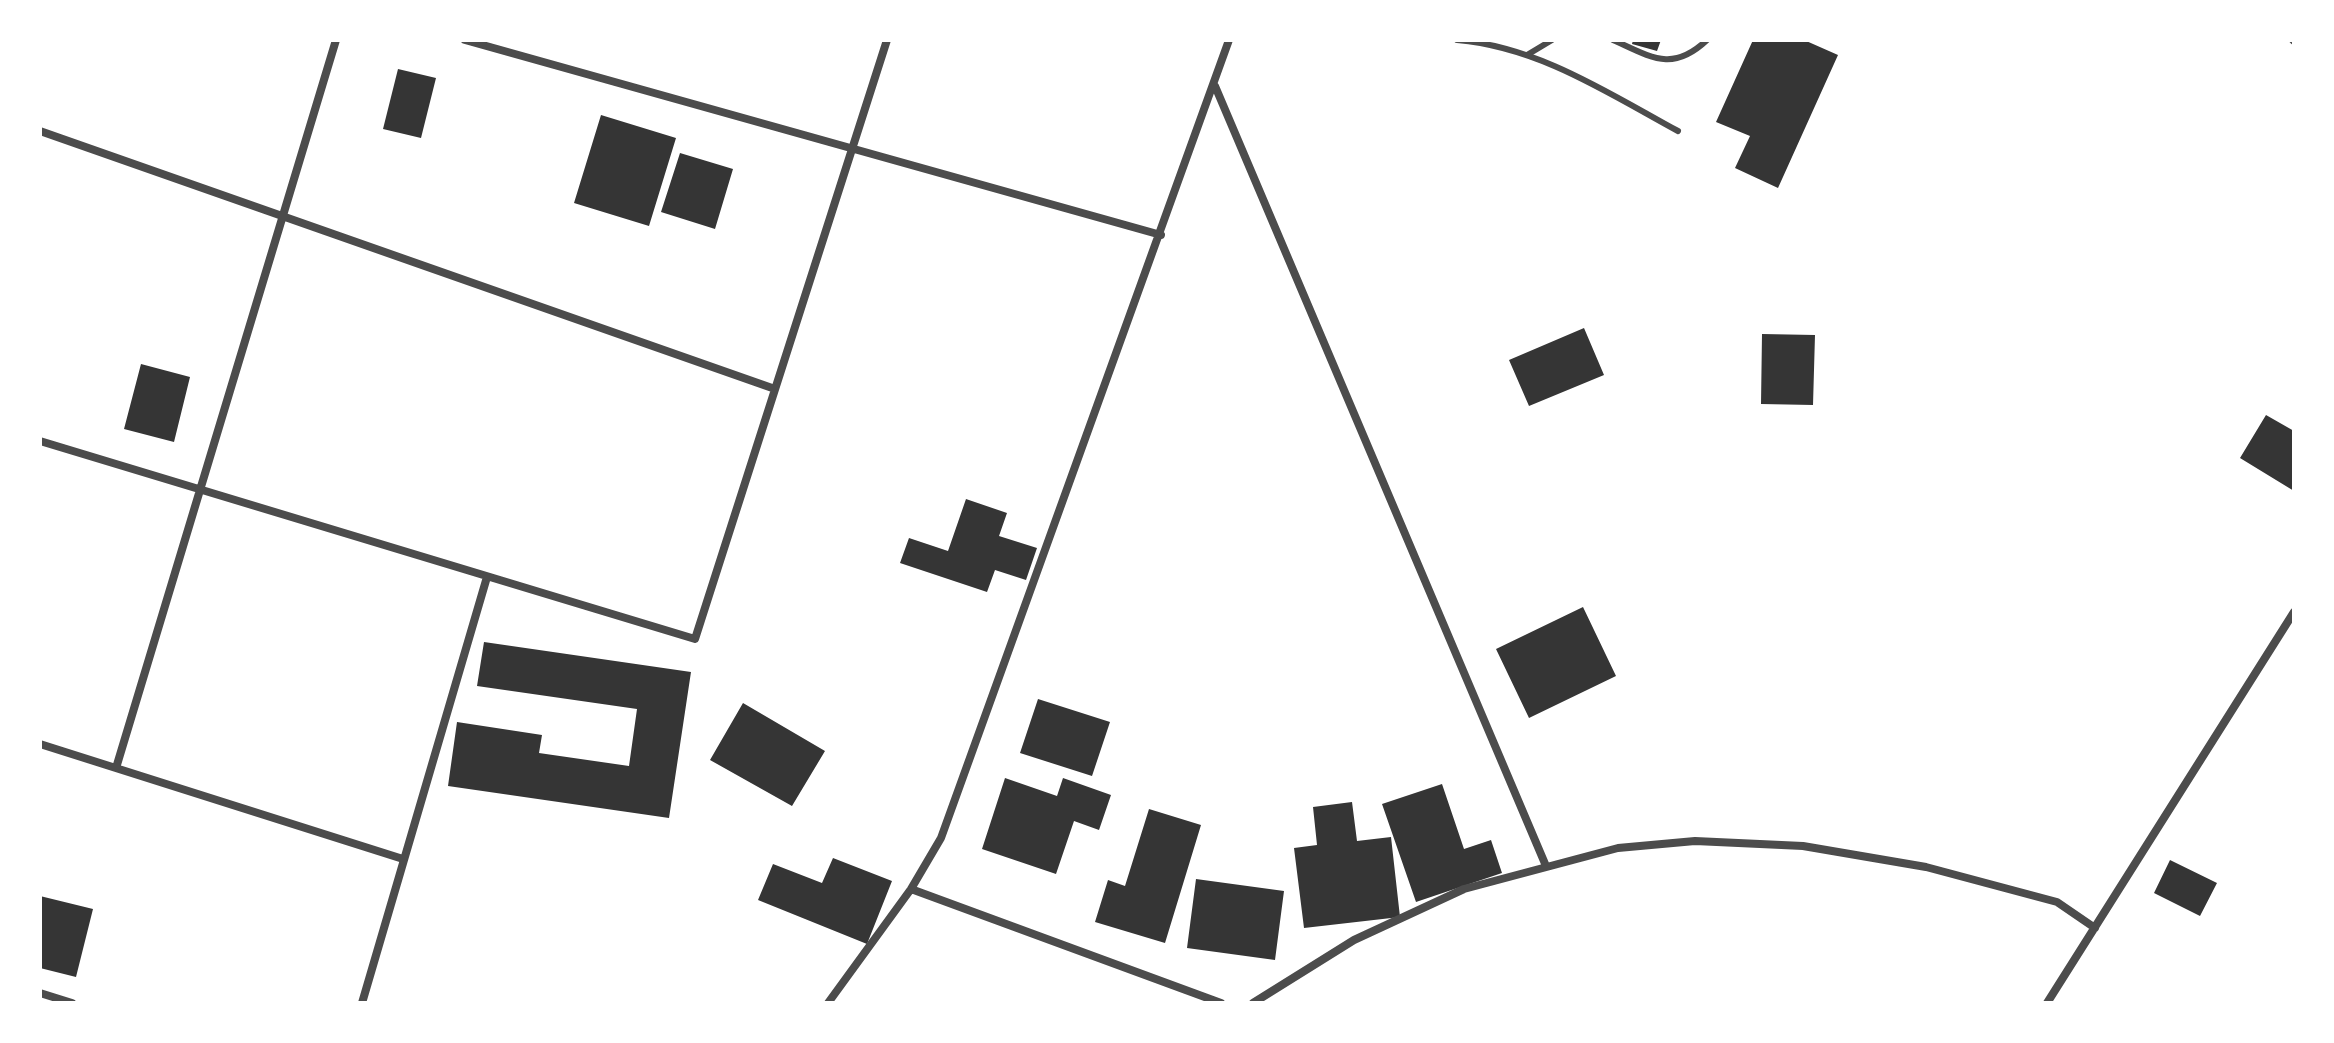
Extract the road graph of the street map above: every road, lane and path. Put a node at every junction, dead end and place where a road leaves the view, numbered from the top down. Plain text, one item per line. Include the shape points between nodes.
1 (336, 40) edge
2 (465, 40) edge
3 (887, 40) edge
4 (1229, 40) edge
5 (1457, 40) edge
6 (1552, 40) edge
7 (1613, 40) edge
8 (1707, 40) edge
9 (1527, 55) junction
10 (1215, 85) junction
11 (40, 131) edge
12 (1678, 131) dead end
13 (853, 148) junction
14 (283, 216) junction
15 (1161, 235) junction
16 (775, 389) junction
17 (40, 441) edge
18 (203, 490) junction
19 (487, 577) junction
20 (2294, 612) edge
21 (40, 744) edge
22 (116, 768) junction
23 (403, 859) junction
24 (1546, 866) junction
25 (911, 889) junction
26 (2095, 928) junction
27 (40, 993) edge
28 (72, 1003) edge
29 (362, 1003) edge
30 (828, 1003) edge
31 (1221, 1003) edge
32 (1253, 1003) edge
33 (2047, 1003) edge

1 - 14 street
2 - 13 street
3 - 13 street
4 - 10 street
5 - 9 lane
6 - 9 lane
7 - 8 lane via 1656,60 1673,61
9 - 12 lane via 1563,68
10 - 15 street
10 - 24 street
11 - 14 street
13 - 15 street
13 - 16 street
14 - 16 street
14 - 18 street
15 - 25 street via 941,838
16 - 19 street via 695,639
17 - 18 street
18 - 19 street
18 - 22 street
19 - 23 street
20 - 26 street
21 - 22 street
22 - 23 street
23 - 29 street
24 - 26 street via 1618,848 1695,841 1803,846 1926,867 2057,902
24 - 32 street via 1464,889 1354,940
25 - 30 street
25 - 31 street
26 - 33 street
27 - 28 street

